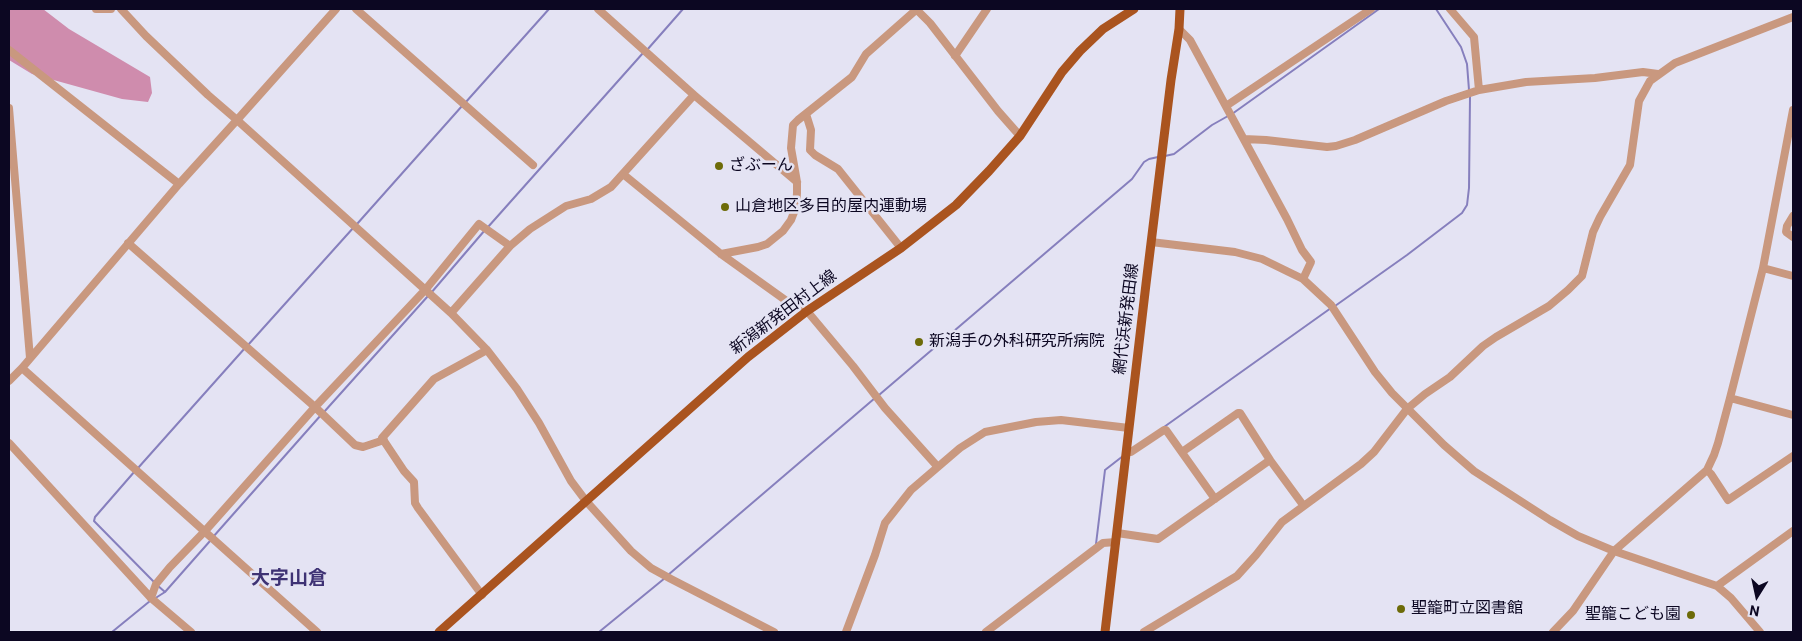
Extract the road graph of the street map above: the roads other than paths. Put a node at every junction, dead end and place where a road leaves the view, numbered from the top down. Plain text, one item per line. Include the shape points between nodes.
1 (96, 9) edge
2 (111, 9) edge
3 (122, 9) edge
4 (336, 9) edge
5 (356, 9) edge
6 (598, 9) edge
7 (916, 9) edge
8 (987, 9) edge
9 (1134, 9) edge
10 (1180, 9) edge
11 (1371, 9) edge
12 (1450, 9) edge
13 (1793, 16) edge
14 (1179, 28) junction
15 (9, 50) edge
16 (955, 56) junction
17 (1658, 74) junction
18 (1479, 90) junction
19 (694, 95) junction
20 (1226, 106) junction
21 (9, 108) edge
22 (1793, 110) edge
23 (806, 114) junction
24 (237, 120) junction
25 (1020, 136) junction
26 (1244, 139) junction
27 (533, 165) dead end
28 (623, 174) junction
29 (797, 182) junction
30 (179, 184) junction
31 (1793, 216) edge
32 (1793, 237) edge
33 (1151, 242) junction
34 (128, 243) junction
35 (510, 246) junction
36 (901, 248) junction
37 (721, 254) junction
38 (1763, 268) junction
39 (1793, 276) edge
40 (1303, 279) junction
41 (426, 289) junction
42 (807, 311) junction
43 (451, 313) junction
44 (487, 350) junction
45 (30, 358) junction
46 (22, 368) junction
47 (9, 381) edge
48 (1730, 398) junction
49 (315, 408) junction
50 (1407, 410) junction
51 (1793, 415) edge
52 (1130, 428) junction
53 (384, 440) junction
54 (9, 443) edge
55 (1126, 452) junction
56 (1182, 452) junction
57 (1793, 458) edge
58 (1270, 460) junction
59 (937, 466) junction
60 (1707, 470) junction
61 (1215, 499) junction
62 (586, 501) junction
63 (1303, 505) junction
64 (1793, 531) edge
65 (204, 532) junction
66 (1116, 538) junction
67 (1614, 551) junction
68 (1717, 586) junction
69 (482, 595) junction
70 (151, 598) junction
71 (191, 632) edge
72 (317, 632) edge
73 (439, 632) edge
74 (774, 632) edge
75 (846, 632) edge
76 (986, 632) edge
77 (1105, 632) edge
78 (1144, 632) edge
79 (1553, 632) edge
80 (1760, 632) edge

1 - 2 street
3 - 24 street via 180,69
4 - 24 street
5 - 27 street
6 - 19 street
7 - 16 street
7 - 23 street via 866,54 852,77
8 - 16 street
9 - 25 main road, 新潟新発田村上線 via 1103,29 1080,51 1062,72
10 - 14 main road, 網代浜新発田線
11 - 20 street
12 - 18 street via 1474,37
13 - 17 street via 1675,63
14 - 20 street via 1190,40
14 - 33 main road, 網代浜新発田線
15 - 30 street
16 - 25 street
17 - 18 street via 1643,72 1526,82
17 - 50 street via 1650,81 1639,101 1630,165 1593,232 1582,276 1549,306 1489,342
18 - 26 street via 1336,146
19 - 28 street
19 - 29 street
20 - 26 street
21 - 45 street
22 - 38 street
23 - 29 street via 793,125 791,148
23 - 36 street via 811,130 810,150 838,169
24 - 30 street
24 - 41 street
25 - 36 main road, 新潟新発田村上線 via 956,205
26 - 40 street via 1311,262
28 - 35 street via 605,192 556,211
28 - 37 street
29 - 37 street via 796,207 783,231 767,244
30 - 34 street
31 - 32 street via 1786,232
33 - 40 street via 1235,252 1262,259
33 - 52 main road, 網代浜新発田線
34 - 45 street
34 - 49 street
35 - 41 street via 479,224
35 - 43 street
36 - 42 main road, 新潟新発田村上線
37 - 42 street via 788,302
38 - 39 street
38 - 48 street
40 - 50 street via 1331,305 1375,372
41 - 43 street
41 - 49 street
42 - 59 street via 885,408
42 - 62 main road, 新潟新発田村上線 via 748,357
43 - 44 street
44 - 53 street via 434,379 382,438
44 - 62 street via 526,402
45 - 46 street
46 - 47 street
46 - 65 street
48 - 51 street
48 - 60 street
49 - 53 street via 355,445 363,447
49 - 65 street
50 - 63 street via 1361,464
50 - 67 street via 1474,470 1550,520
52 - 55 main road, 網代浜新発田線
52 - 59 street via 1061,420 993,430 960,448
53 - 69 street via 414,482 418,508
54 - 70 street
55 - 56 street via 1166,430
55 - 66 main road, 網代浜新発田線
56 - 58 street via 1238,413
56 - 61 street
57 - 60 street via 1728,500
58 - 61 street
58 - 63 street
59 - 75 street via 911,490 885,523
60 - 67 street
61 - 66 street via 1158,539
62 - 69 main road, 新潟新発田村上線
62 - 74 street via 631,551 651,568
63 - 78 street via 1282,522 1237,576
64 - 68 street
65 - 70 street via 156,584
65 - 72 street
66 - 76 street via 1103,543
66 - 77 main road, 網代浜新発田線
67 - 68 street
67 - 79 street via 1572,611
68 - 80 street via 1732,598
69 - 73 main road, 新潟新発田村上線
70 - 71 street

